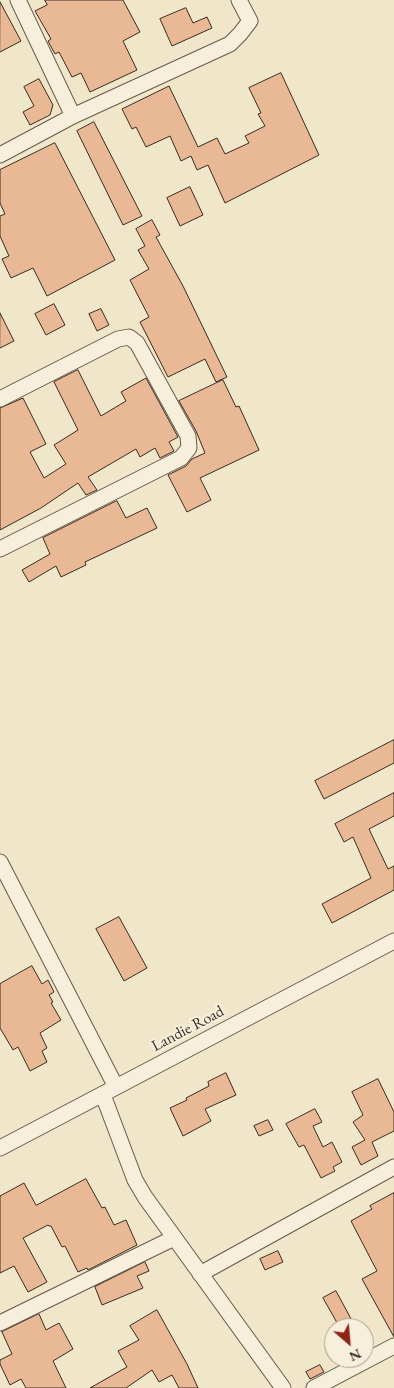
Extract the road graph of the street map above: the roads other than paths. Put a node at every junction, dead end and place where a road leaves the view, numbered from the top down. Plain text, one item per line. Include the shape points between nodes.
1 (18, 0) edge
2 (239, 0) edge
3 (73, 116) junction
4 (0, 155) edge
5 (0, 399) edge
6 (0, 548) edge
7 (0, 862) edge
8 (394, 941) edge
9 (116, 1088) junction
10 (103, 1095) junction
11 (0, 1148) edge
12 (394, 1167) edge
13 (174, 1238) junction
14 (200, 1274) junction
15 (0, 1323) edge
16 (394, 1346) edge
17 (283, 1388) edge
18 (314, 1388) edge

1 - 3 street
2 - 3 street via 250,21 230,44
3 - 4 street
5 - 6 street via 129,337 137,343 188,436 189,448 181,458
7 - 9 street
8 - 9 street, Landie Road
9 - 10 street, Landie Road
10 - 11 street, Landie Road
10 - 13 street via 136,1180
12 - 14 street
13 - 14 street
13 - 15 street
14 - 17 street
16 - 18 street

